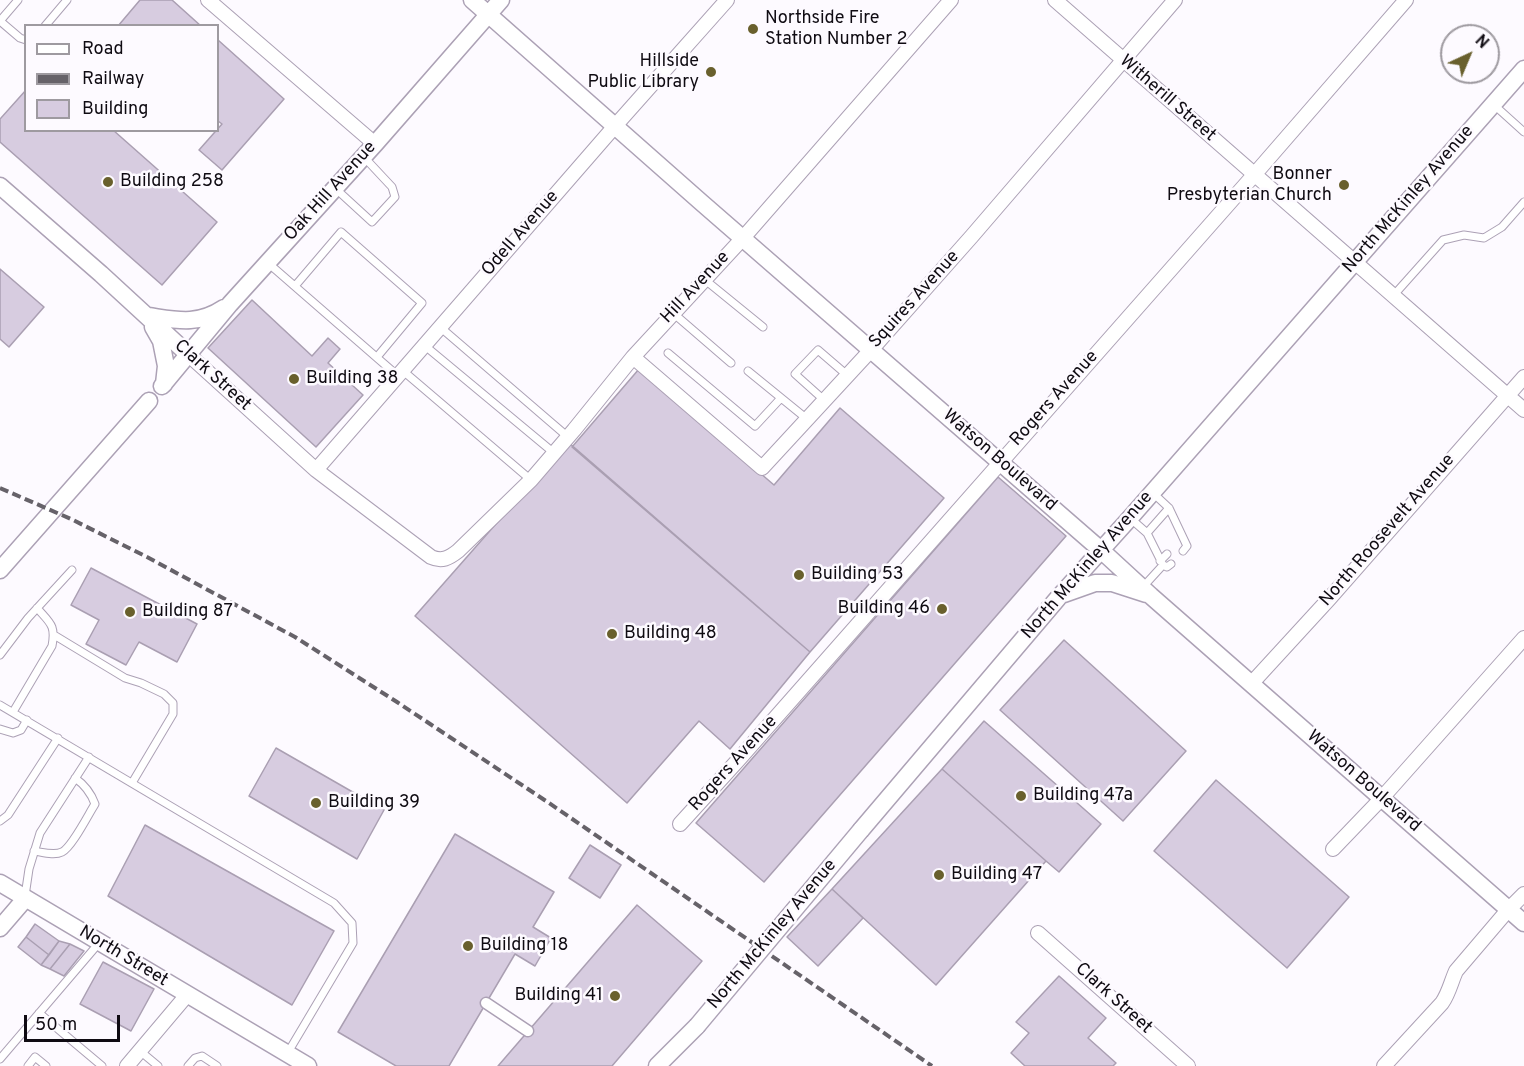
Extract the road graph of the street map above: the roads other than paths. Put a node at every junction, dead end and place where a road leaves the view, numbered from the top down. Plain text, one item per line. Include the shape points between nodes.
1 (18, 0) edge
2 (67, 0) edge
3 (208, 0) edge
4 (472, 0) edge
5 (501, 0) edge
6 (727, 0) edge
7 (951, 0) edge
8 (1055, 0) edge
9 (1175, 0) edge
10 (1406, 0) edge
11 (489, 14) junction
12 (0, 21) edge
13 (47, 24) edge
14 (24, 39) edge
15 (1123, 59) junction
16 (1524, 69) edge
17 (1493, 104) junction
18 (615, 126) junction
19 (1524, 132) edge
20 (375, 144) junction
21 (363, 156) junction
22 (1254, 175) junction
23 (0, 186) edge
24 (334, 189) junction
25 (1524, 202) edge
26 (743, 237) junction
27 (268, 262) junction
28 (1354, 263) junction
29 (704, 279) junction
30 (295, 286) junction
31 (1393, 296) junction
32 (230, 304) junction
33 (673, 313) junction
34 (147, 315) junction
35 (440, 327) junction
36 (763, 327) dead end
37 (424, 345) junction
38 (871, 350) junction
39 (668, 353) dead end
40 (189, 355) junction
41 (377, 357) junction
42 (633, 357) junction
43 (732, 363) dead end
44 (748, 371) dead end
45 (400, 373) junction
46 (847, 375) junction
47 (1524, 377) edge
48 (1507, 396) junction
49 (781, 398) junction
50 (824, 400) junction
51 (149, 401) dead end
52 (1524, 410) edge
53 (807, 419) junction
54 (568, 437) junction
55 (554, 453) junction
56 (1000, 462) junction
57 (316, 470) junction
58 (531, 480) junction
59 (1153, 493) junction
60 (1169, 508) junction
61 (1130, 518) junction
62 (1147, 533) junction
63 (1159, 539) dead end
64 (1153, 546) junction
65 (1102, 551) junction
66 (1183, 551) dead end
67 (1167, 554) dead end
68 (431, 557) joint
69 (1162, 563) junction
70 (1171, 564) dead end
71 (0, 570) edge
72 (72, 570) dead end
73 (1147, 592) junction
74 (1058, 598) junction
75 (37, 608) junction
76 (54, 635) junction
77 (1524, 638) edge
78 (0, 655) edge
79 (1251, 684) junction
80 (0, 705) edge
81 (13, 712) junction
82 (27, 720) junction
83 (0, 729) edge
84 (58, 738) junction
85 (89, 757) junction
86 (75, 778) junction
87 (132, 783) junction
88 (1381, 799) junction
89 (0, 821) edge
90 (680, 824) dead end
91 (1333, 849) dead end
92 (34, 851) junction
93 (0, 884) edge
94 (1524, 894) edge
95 (25, 899) junction
96 (1508, 910) junction
97 (1524, 923) edge
98 (0, 928) edge
99 (1038, 933) dead end
100 (99, 943) junction
101 (187, 995) junction
102 (486, 1003) dead end
103 (39, 1013) junction
104 (528, 1031) dead end
105 (140, 1051) junction
106 (287, 1053) junction
107 (0, 1059) edge
108 (28, 1066) edge
109 (46, 1066) edge
110 (102, 1066) edge
111 (127, 1066) edge
112 (158, 1066) edge
113 (188, 1066) edge
114 (217, 1066) edge
115 (309, 1066) edge
116 (657, 1066) edge
117 (1188, 1066) edge
118 (1384, 1066) edge

1 - 12 lane
2 - 13 lane
3 - 20 street
4 - 11 street, Watson Boulevard
5 - 11 street, Oak Hill Avenue
6 - 18 street, Odell Avenue
7 - 26 street, Hill Avenue
8 - 15 street, Witherill Street
9 - 15 street, Squires Avenue
10 - 22 street, Rogers Avenue
11 - 18 street, Watson Boulevard
11 - 20 street, Oak Hill Avenue
12 - 14 lane
15 - 22 street, Witherill Street
15 - 38 street, Squires Avenue
16 - 17 street, North McKinley Avenue
17 - 19 lane
17 - 28 street, North McKinley Avenue
18 - 26 street, Watson Boulevard
18 - 35 street, Odell Avenue
20 - 21 street, Oak Hill Avenue
21 - 24 street, Oak Hill Avenue
21 - 24 lane via 392,187 395,197 372,222
22 - 28 street, Witherill Street
22 - 56 street, Rogers Avenue
23 - 34 street, Clark Street
24 - 27 street, Oak Hill Avenue
25 - 31 lane via 1502,227 1484,238 1464,235 1443,240
26 - 29 street, Hill Avenue
26 - 38 street, Watson Boulevard
27 - 30 lane
27 - 32 street, Oak Hill Avenue
28 - 31 street, Witherill Street
28 - 59 street, North McKinley Avenue
29 - 33 street, Hill Avenue
29 - 36 lane
30 - 41 lane
30 - 41 lane via 341,232 348,238 422,303
31 - 48 street, Witherill Street
32 - 34 street via 195,320 174,321
32 - 40 street, Oak Hill Avenue
33 - 42 street, Hill Avenue
33 - 43 lane
34 - 40 street, Clark Street
34 - 40 street, Oak Hill Avenue via 161,341 167,369 163,385
35 - 37 street, Odell Avenue
35 - 54 lane
37 - 45 street, Odell Avenue
37 - 55 lane
38 - 46 street, Squires Avenue
38 - 56 street, Watson Boulevard
39 - 49 lane via 755,426
40 - 57 street, Clark Street
41 - 45 lane
42 - 53 street, Squires Avenue via 762,468
42 - 54 street, Hill Avenue
44 - 49 lane
45 - 57 street, Odell Avenue
45 - 58 lane
46 - 50 street, Squires Avenue
46 - 50 lane via 818,350 795,375
47 - 48 street, North Roosevelt Avenue
48 - 52 street, Witherill Street
48 - 79 street, North Roosevelt Avenue
49 - 53 lane
50 - 53 street, Squires Avenue
51 - 71 street
54 - 55 street, Hill Avenue
55 - 58 street, Hill Avenue
56 - 65 street, Watson Boulevard
56 - 90 street, Rogers Avenue
57 - 68 street, Clark Street
58 - 68 street, Hill Avenue via 458,551 448,558
59 - 60 lane
59 - 61 street, North McKinley Avenue
60 - 62 lane
60 - 66 lane via 1180,539 1187,546
61 - 62 lane
61 - 65 street, North McKinley Avenue
62 - 64 lane
63 - 64 lane
64 - 69 lane
65 - 73 street, Watson Boulevard
65 - 74 street, North McKinley Avenue
67 - 69 lane
69 - 70 lane via 1167,567
69 - 73 lane
72 - 75 lane
73 - 74 street via 1095,583
73 - 79 street, Watson Boulevard
74 - 116 street, North McKinley Avenue, bridge via 697,1026
75 - 76 lane via 51,623
75 - 78 lane
76 - 81 lane via 52,646
76 - 87 lane via 125,678 164,694 173,703 173,714
77 - 88 street
79 - 88 street, Watson Boulevard
80 - 81 lane
81 - 82 lane
82 - 83 lane via 13,734
82 - 84 lane
84 - 85 lane
84 - 89 lane via 8,815
85 - 86 lane
85 - 87 lane
86 - 92 lane via 40,833
86 - 92 lane via 92,795 95,804 72,843 62,852
87 - 106 lane via 334,903 352,923 352,943
88 - 91 street
88 - 96 street, Watson Boulevard
92 - 95 lane
93 - 95 street, North Street
94 - 96 street
95 - 98 street
95 - 100 street, North Street
96 - 97 street, Watson Boulevard
96 - 118 street via 1456,971 1442,1003
99 - 117 street, Clark Street
100 - 101 street, North Street
100 - 103 lane
101 - 105 street
101 - 106 street, North Street
102 - 104 street
103 - 107 lane
103 - 110 lane
105 - 111 street
105 - 112 lane
106 - 115 street, North Street
108 - 109 lane via 35,1057
113 - 114 lane via 202,1056

